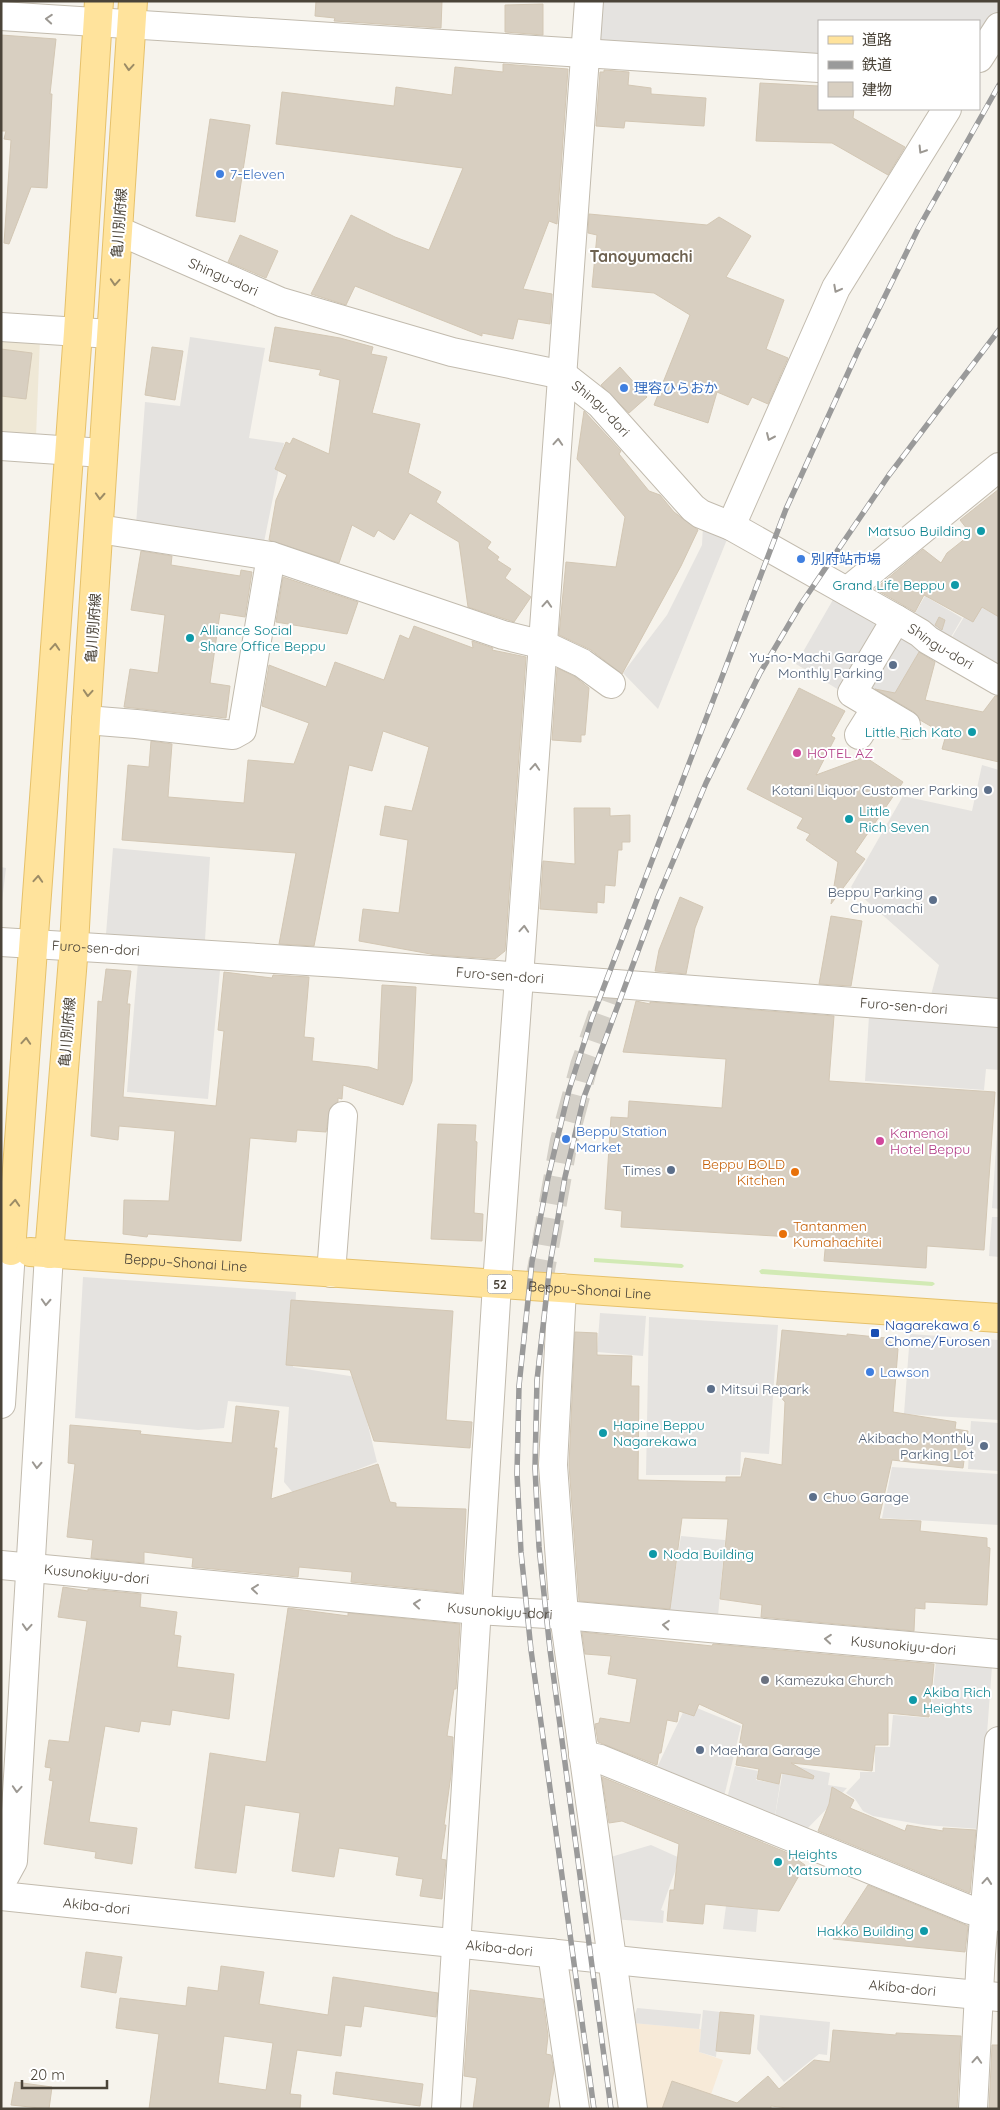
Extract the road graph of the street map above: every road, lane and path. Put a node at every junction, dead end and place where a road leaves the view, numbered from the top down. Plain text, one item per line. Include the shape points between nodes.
1 (589, 1) edge
2 (98, 12) edge
3 (133, 13) edge
4 (1, 16) edge
5 (999, 27) edge
6 (586, 54) junction
7 (980, 56) edge
8 (818, 68) edge
9 (946, 110) edge
10 (119, 231) junction
11 (1, 327) edge
12 (78, 332) junction
13 (111, 334) junction
14 (563, 375) junction
15 (1, 446) edge
16 (70, 450) junction
17 (103, 453) junction
18 (999, 468) edge
19 (731, 526) junction
20 (98, 529) junction
21 (271, 556) junction
22 (847, 591) junction
23 (896, 619) junction
24 (544, 645) junction
25 (999, 681) edge
26 (611, 684) dead end
27 (876, 708) junction
28 (86, 720) junction
29 (906, 725) dead end
30 (859, 735) dead end
31 (1, 942) edge
32 (33, 944) junction
33 (74, 946) junction
34 (520, 977) junction
35 (999, 1012) edge
36 (343, 1116) dead end
37 (6, 1251) edge
38 (49, 1254) junction
39 (331, 1273) junction
40 (497, 1284) junction
41 (562, 1288) junction
42 (999, 1318) edge
43 (1, 1404) edge
44 (1, 1565) edge
45 (31, 1567) junction
46 (477, 1610) junction
47 (564, 1616) junction
48 (999, 1654) edge
49 (999, 1741) edge
50 (583, 1755) junction
51 (1, 1883) edge
52 (1, 1896) edge
53 (992, 1915) edge
54 (457, 1943) junction
55 (552, 1953) junction
56 (612, 1959) junction
57 (989, 1996) edge
58 (446, 2109) edge
59 (575, 2109) edge
60 (633, 2109) edge
61 (973, 2109) edge

1 - 6 street
2 - 3 street
2 -> 4 street
2 - 12 main road
3 - 6 street
3 -> 10 main road, 亀川別府線
5 - 7 street
6 - 8 street
6 - 14 street
9 -> 19 street via 836,288
10 -> 13 main road, 亀川別府線
10 - 14 street, Shingu-dori via 281,302 452,352
11 - 12 street
12 - 13 street
12 - 16 main road
13 - 17 main road, 亀川別府線
14 - 19 street, Shingu-dori via 600,404 693,508
24 -> 14 street
15 - 16 street
16 - 17 street
32 -> 16 main road
17 -> 20 main road, 亀川別府線
18 - 22 street
19 - 22 street, Shingu-dori
20 - 21 street
20 -> 28 main road, 亀川別府線
21 - 24 street via 494,632
21 - 28 street via 242,730 233,735
22 - 23 street, Shingu-dori
23 - 25 street, Shingu-dori
23 - 27 street via 852,693
24 - 26 street via 582,663
34 -> 24 street
27 - 29 street
27 - 30 street
28 - 33 main road, 亀川別府線
31 - 32 street, Furo-sen-dori
32 - 33 street, Furo-sen-dori
37 -> 32 main road
33 - 34 street, Furo-sen-dori
33 - 38 main road, 亀川別府線
34 - 35 street, Furo-sen-dori
34 - 40 street
36 - 39 street
37 - 38 main road, Beppu–Shonai Line / 52
37 - 43 street
38 - 39 main road, Beppu–Shonai Line / 52
38 -> 45 street
39 - 40 main road, Beppu–Shonai Line / 52
40 - 41 main road, Beppu–Shonai Line / 52
40 - 46 street
41 - 42 main road, Beppu–Shonai Line / 52
41 - 47 street via 553,1465
44 - 45 street, Kusunokiyu-dori
46 -> 45 street, Kusunokiyu-dori
45 -> 51 street via 13,1861
46 - 47 street, Kusunokiyu-dori
46 - 54 street
48 -> 47 street, Kusunokiyu-dori
47 - 50 street
53 -> 49 street
50 - 53 street via 600,1759 970,1910
50 - 56 street
52 - 54 street, Akiba-dori
53 - 57 street
54 - 55 street, Akiba-dori
54 - 58 street
55 - 56 street, Akiba-dori
55 - 59 street
56 - 57 street, Akiba-dori
56 - 60 street
61 -> 57 street

